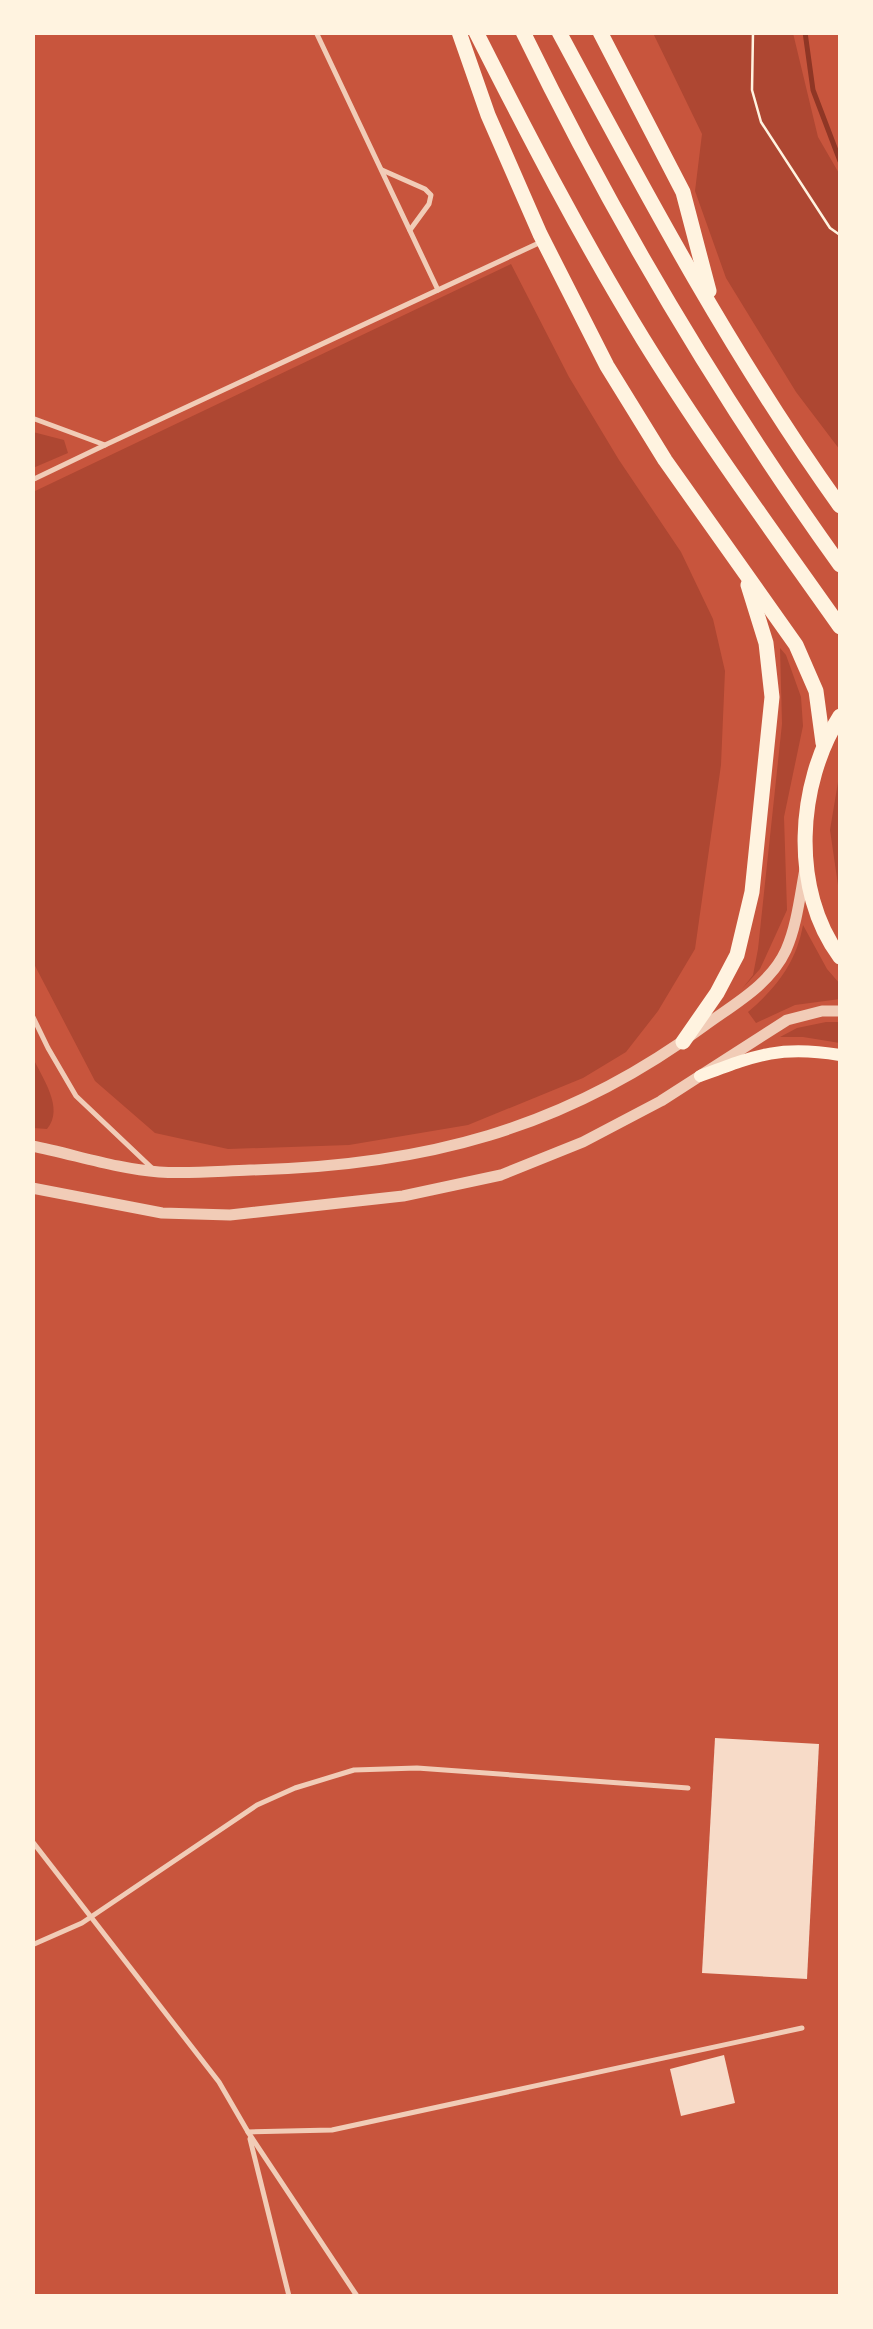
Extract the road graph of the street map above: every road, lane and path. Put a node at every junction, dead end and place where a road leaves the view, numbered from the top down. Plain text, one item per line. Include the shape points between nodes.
1 (316, 32) edge
2 (459, 32) edge
3 (476, 32) edge
4 (523, 32) edge
5 (559, 32) edge
6 (600, 32) edge
7 (752, 32) edge
8 (379, 169) junction
9 (410, 230) junction
10 (840, 234) edge
11 (544, 241) junction
12 (438, 290) junction
13 (714, 310) junction
14 (32, 418) edge
15 (105, 445) junction
16 (32, 480) edge
17 (839, 502) edge
18 (840, 565) edge
19 (744, 572) junction
20 (840, 627) edge
21 (840, 716) edge
22 (822, 743) junction
23 (805, 864) junction
24 (840, 957) edge
25 (840, 1011) edge
26 (32, 1015) edge
27 (683, 1042) junction
28 (840, 1055) edge
29 (700, 1076) junction
30 (32, 1146) edge
31 (156, 1172) junction
32 (32, 1188) edge
33 (688, 1788) dead end
34 (32, 1841) edge
35 (92, 1916) junction
36 (32, 1945) edge
37 (802, 2028) dead end
38 (248, 2132) junction
39 (289, 2296) edge
40 (357, 2296) edge

1 - 8 lane
2 - 11 highway
3 - 20 highway via 547,174 644,340
4 - 18 highway via 643,262
5 - 13 highway
6 - 13 highway via 683,192
7 - 10 path via 752,90 761,122
8 - 9 lane
8 - 9 lane via 431,195
9 - 12 lane
11 - 12 lane
11 - 19 highway via 664,460
12 - 15 lane
13 - 17 highway
14 - 15 lane
15 - 16 lane
19 - 22 highway via 796,645 816,692
19 - 27 highway via 766,643 772,697 752,892 737,955
21 - 22 highway
22 - 23 highway via 807,807
23 - 24 highway via 816,910
23 - 27 street via 786,950 766,981
25 - 29 street via 787,1020
26 - 31 lane via 76,1096
27 - 31 street via 570,1106 491,1138 314,1169
28 - 29 main road via 804,1049 762,1053
29 - 32 street via 582,1142 501,1174 403,1196 230,1216 162,1213
30 - 31 street
33 - 35 lane via 418,1768 354,1770 257,1804
34 - 35 lane
35 - 36 lane
35 - 38 lane via 220,2082
37 - 38 lane via 332,2130
38 - 39 lane
38 - 40 lane

